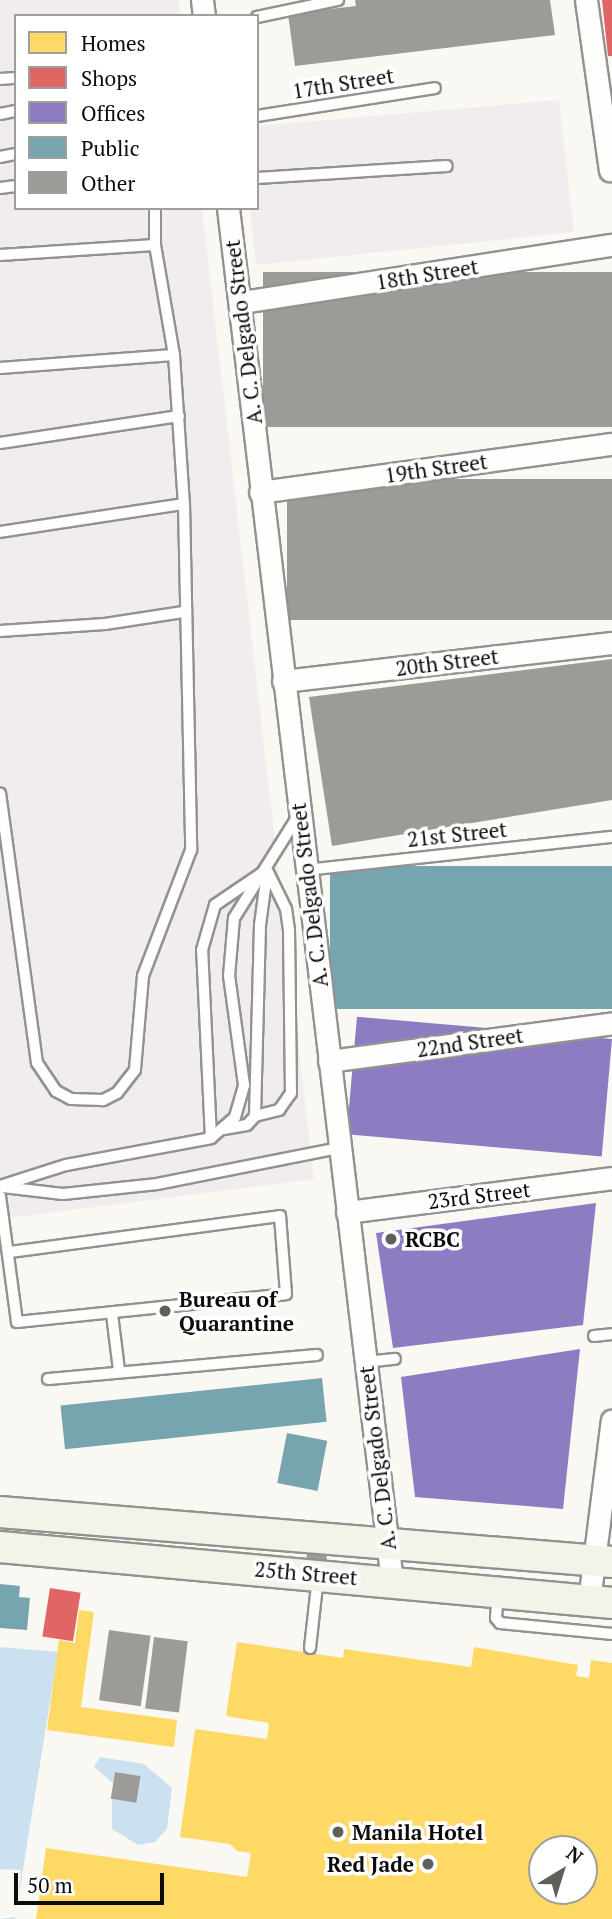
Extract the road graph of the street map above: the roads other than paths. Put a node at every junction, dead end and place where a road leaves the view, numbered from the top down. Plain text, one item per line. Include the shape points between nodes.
1 (338, 0) edge
2 (586, 0) edge
3 (259, 17) edge
4 (435, 88) dead end
5 (259, 116) edge
6 (447, 166) dead end
7 (610, 170) dead end
8 (259, 178) edge
9 (155, 210) edge
10 (228, 210) edge
11 (155, 245) junction
12 (612, 245) edge
13 (0, 255) edge
14 (242, 302) junction
15 (174, 355) junction
16 (0, 368) edge
17 (179, 416) junction
18 (0, 443) edge
19 (612, 444) edge
20 (260, 492) junction
21 (184, 504) junction
22 (0, 532) edge
23 (183, 612) junction
24 (0, 631) edge
25 (612, 643) edge
26 (283, 681) junction
27 (0, 794) edge
28 (299, 814) junction
29 (612, 836) edge
30 (267, 870) junction
31 (306, 870) junction
32 (612, 1023) edge
33 (329, 1061) junction
34 (255, 1115) junction
35 (225, 1129) junction
36 (211, 1138) junction
37 (339, 1147) junction
38 (612, 1178) edge
39 (0, 1186) edge
40 (0, 1196) edge
41 (347, 1212) junction
42 (9, 1252) junction
43 (112, 1314) junction
44 (612, 1334) edge
45 (594, 1336) dead end
46 (317, 1355) dead end
47 (395, 1359) dead end
48 (365, 1362) junction
49 (119, 1370) junction
50 (48, 1379) dead end
51 (612, 1420) edge
52 (607, 1510) edge
53 (0, 1512) edge
54 (123, 1523) junction
55 (387, 1542) junction
56 (0, 1547) edge
57 (121, 1558) junction
58 (603, 1561) edge
59 (319, 1574) junction
60 (392, 1581) junction
61 (498, 1591) junction
62 (601, 1602) edge
63 (612, 1634) edge
64 (310, 1648) dead end

1 - 3 lane
2 - 7 street
4 - 5 lane, 17th Street
6 - 8 lane
9 - 11 lane
10 - 14 street, A. C. Delgado Street
11 - 13 lane
11 - 15 lane
12 - 14 street, 18th Street
14 - 20 street, A. C. Delgado Street
15 - 16 lane
15 - 17 lane
17 - 18 lane
17 - 21 lane
19 - 20 street, 19th Street
20 - 26 street, A. C. Delgado Street
21 - 22 lane
21 - 23 lane
23 - 24 lane via 105,624
23 - 27 lane via 191,850 184,879 143,976 135,1070 117,1093 103,1100 71,1100 56,1091 37,1063
25 - 26 street, 20th Street
26 - 28 street, A. C. Delgado Street
28 - 30 lane
28 - 31 street, A. C. Delgado Street
29 - 31 lane, 21st Street
30 - 34 lane via 260,925
30 - 34 lane via 286,909 289,930 291,1093 279,1110
30 - 35 lane via 234,918 229,946 244,1085 235,1117
30 - 36 lane via 223,897 206,929 202,950
31 - 33 street, A. C. Delgado Street
32 - 33 street, 22nd Street
33 - 37 street, A. C. Delgado Street
34 - 35 lane via 247,1125
35 - 36 lane
36 - 39 lane via 66,1166
37 - 39 lane via 157,1184 63,1194
37 - 41 street, A. C. Delgado Street
38 - 41 street, 23rd Street
40 - 42 lane
41 - 48 street, A. C. Delgado Street
42 - 43 lane via 17,1322
42 - 43 lane via 280,1216 286,1294
43 - 49 lane
44 - 45 lane
46 - 49 lane
47 - 48 lane
48 - 55 street, A. C. Delgado Street
49 - 50 lane
51 - 52 street
52 - 58 street
53 - 54 street, 25th Street
54 - 55 street, 25th Street
54 - 57 street
55 - 58 street, 25th Street
55 - 60 street, A. C. Delgado Street
56 - 57 street, 25th Street
57 - 59 street, 25th Street
58 - 62 street
59 - 60 street, 25th Street
59 - 64 lane
60 - 61 street, 25th Street
61 - 62 street, 25th Street
61 - 63 lane via 496,1618 500,1623

